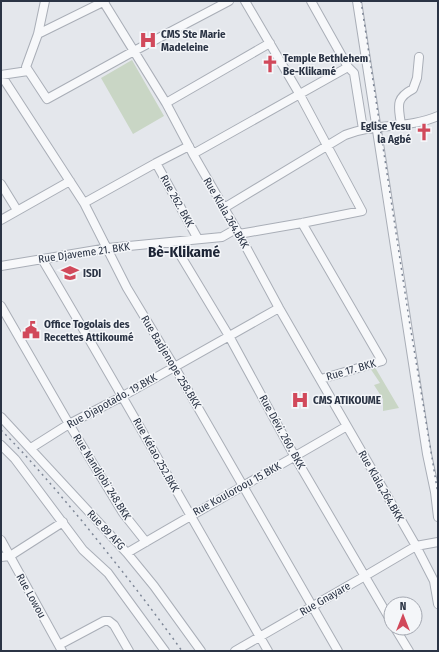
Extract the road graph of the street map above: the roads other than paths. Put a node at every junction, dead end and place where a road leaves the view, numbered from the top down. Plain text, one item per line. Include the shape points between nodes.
1 (45, 1) edge
2 (104, 1) edge
3 (229, 1) edge
4 (245, 1) edge
5 (311, 1) edge
6 (357, 1) edge
7 (38, 34) junction
8 (270, 43) junction
9 (134, 51) junction
10 (419, 57) dead end
11 (348, 67) junction
12 (28, 71) junction
13 (1, 75) edge
14 (300, 95) junction
15 (166, 103) junction
16 (438, 116) edge
17 (401, 125) junction
18 (376, 127) junction
19 (363, 129) junction
20 (328, 146) junction
21 (191, 150) junction
22 (156, 163) junction
23 (70, 181) junction
24 (1, 184) edge
25 (84, 203) junction
26 (224, 208) junction
27 (17, 210) junction
28 (1, 220) edge
29 (302, 223) junction
30 (237, 231) junction
31 (198, 239) junction
32 (173, 243) junction
33 (108, 248) junction
34 (42, 259) junction
35 (1, 266) edge
36 (1, 306) edge
37 (279, 308) junction
38 (229, 336) junction
39 (174, 366) junction
40 (321, 379) junction
41 (123, 396) junction
42 (1, 417) edge
43 (69, 424) junction
44 (347, 426) junction
45 (1, 445) edge
46 (30, 448) junction
47 (295, 457) junction
48 (243, 486) junction
49 (436, 492) edge
50 (190, 516) junction
51 (438, 517) edge
52 (63, 522) junction
53 (1, 540) edge
54 (146, 542) junction
55 (435, 542) edge
56 (416, 546) junction
57 (127, 553) junction
58 (10, 556) junction
59 (1, 557) edge
60 (365, 576) junction
61 (438, 604) edge
62 (312, 607) junction
63 (383, 607) edge
64 (260, 636) junction
65 (400, 636) edge
66 (60, 648) edge
67 (129, 651) edge
68 (165, 651) edge
69 (201, 651) edge
70 (235, 651) edge
71 (268, 651) edge
72 (338, 651) edge
73 (409, 651) edge

1 - 7 street
2 - 7 street
2 - 9 street, Rue Klala.264.BKK
3 - 9 street
4 - 8 street
5 - 11 street
6 - 18 street
7 - 12 street via 26,67
8 - 14 street
8 - 15 street
9 - 12 street via 47,99
9 - 15 street, Rue Klala.264.BKK
10 - 17 street via 413,89 403,94 399,103
11 - 14 street, Rue 262. BKK
11 - 19 street via 354,73
12 - 13 street
13 - 23 street, Rue Badjenope 258.BKK
14 - 20 street
14 - 21 street, Rue 262. BKK
15 - 21 street, Rue Klala.264.BKK
16 - 17 street
17 - 18 street
18 - 19 street
18 - 49 street via 427,454
19 - 20 street via 345,135
20 - 26 street
20 - 29 street, Rue Djaveme 21. BKK via 362,211
21 - 22 street, Rue 262. BKK
21 - 26 street, Rue Klala.264.BKK
22 - 25 street, Rue 262. BKK
22 - 31 street, Rue 262. BKK
23 - 25 street, Rue Badjenope 258.BKK
23 - 27 street
24 - 27 street
25 - 33 street, Rue Badjenope 258.BKK
26 - 30 street, Rue Klala.264.BKK
27 - 28 street
29 - 30 street, Rue Djaveme 21. BKK
29 - 40 street, Rue 17. BKK via 382,361
30 - 31 street, Rue Djaveme 21. BKK via 222,237
30 - 37 street, Rue Klala.264.BKK
31 - 32 street, Rue Djaveme 21. BKK
32 - 33 street, Rue Djaveme 21. BKK
32 - 38 street, Rue Dévi. 260. BKK
33 - 34 street, Rue Djaveme 21. BKK
33 - 39 street, Rue Badjenope 258.BKK via 127,288
34 - 35 street, Rue Djaveme 21. BKK
34 - 41 street, Rue Kétao 252.BKK
36 - 43 street, Rue Nandjobi 248.BKK
37 - 38 street, Rue Djapotado. 19.BKK
37 - 40 street, Rue Klala.264.BKK
38 - 39 street, Rue Djapotado. 19.BKK
38 - 47 street, Rue Dévi. 260. BKK
39 - 41 street, Rue Djapotado. 19.BKK
39 - 48 street, Rue Badjenope 258.BKK
40 - 44 street, Rue Klala.264.BKK
41 - 43 street, Rue Djapotado. 19.BKK
41 - 50 street, Rue Kétao 252.BKK
42 - 46 street, Rue 89 AFG
43 - 46 street, Rue Djapotado. 19.BKK
43 - 54 street, Rue Nandjobi 248.BKK via 123,513
44 - 47 street, Rue Kouloroou 15 BKK
44 - 56 street, Rue Klala,264.BKK
45 - 52 street via 15,459
46 - 57 street, Rue 89 AFG
47 - 48 street, Rue Kouloroou 15 BKK
47 - 60 street, Rue Dévi. 260. BKK
48 - 50 street, Rue Kouloroou 15 BKK
48 - 62 street, Rue Badjenope 258.BKK
49 - 51 street
50 - 54 street, Rue Kouloroou 15 BKK
50 - 64 street, Rue Kétao 252.BKK
52 - 58 street
52 - 68 street via 83,550 108,573
53 - 58 street, Rue Lowou
54 - 57 street, Rue Kouloroou 15 BKK
55 - 56 street, Rue Gnayare
56 - 60 street, Rue Gnayare
56 - 61 street, Rue Klala,264.BKK via 434,581
57 - 69 street, Rue 89 AFG
58 - 59 street
58 - 66 street, Rue Lowou
60 - 62 street, Rue Gnayare
60 - 63 street, Rue Dévi. 260. BKK
62 - 64 street, Rue Gnayare
62 - 72 street, Rue Badjenope 258.BKK
64 - 70 street, Rue Gnayare
64 - 71 street, Rue Kétao 252.BKK
65 - 73 street
66 - 67 street via 104,621 109,621

